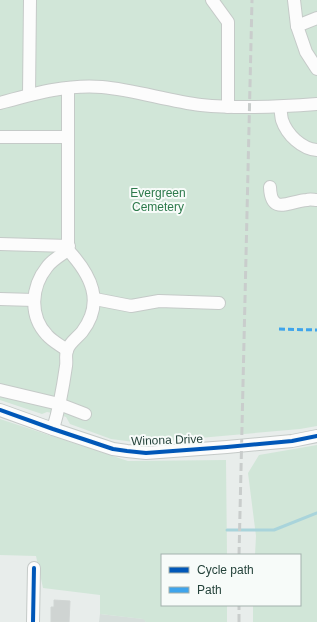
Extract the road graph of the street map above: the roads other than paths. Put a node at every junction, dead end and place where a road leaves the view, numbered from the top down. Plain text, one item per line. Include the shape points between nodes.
1 (30, 0) edge
2 (212, 0) edge
3 (294, 0) edge
4 (317, 18) edge
5 (297, 26) junction
6 (317, 69) edge
7 (68, 88) junction
8 (29, 95) junction
9 (0, 103) edge
10 (317, 104) edge
11 (228, 107) junction
12 (280, 107) junction
13 (0, 137) edge
14 (68, 137) junction
15 (317, 150) edge
16 (270, 187) dead end
17 (317, 200) edge
18 (0, 244) edge
19 (69, 248) junction
20 (0, 299) edge
21 (94, 299) junction
22 (34, 300) junction
23 (219, 303) dead end
24 (67, 350) junction
25 (0, 390) edge
26 (59, 404) junction
27 (0, 410) edge
28 (86, 414) dead end
29 (53, 429) junction
30 (317, 436) edge
31 (34, 568) dead end
32 (33, 622) edge

1 - 8 street
2 - 11 street via 228,22
3 - 5 street
4 - 5 street
5 - 6 street via 306,52
7 - 8 street
7 - 11 street via 102,87 201,105
7 - 14 street
8 - 9 street
10 - 12 street
11 - 12 street
12 - 15 street via 282,120 290,134 301,145
13 - 14 street
14 - 19 street
16 - 17 street via 270,196 276,204
18 - 19 street
19 - 21 street via 89,279
19 - 22 street via 47,267 38,280
20 - 22 street
21 - 23 street via 131,306 159,301
21 - 24 street via 92,315 87,325
22 - 24 street via 35,314 46,335
24 - 26 street
25 - 26 street
26 - 28 street
26 - 29 street
27 - 29 street, Winona Drive
29 - 30 street, Winona Drive via 113,449 146,453 243,446
31 - 32 street

